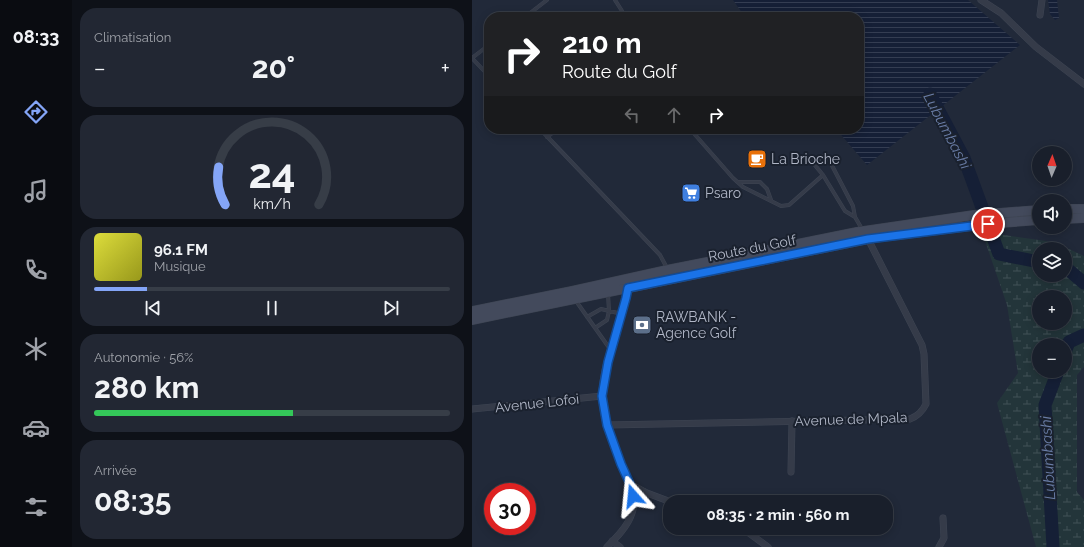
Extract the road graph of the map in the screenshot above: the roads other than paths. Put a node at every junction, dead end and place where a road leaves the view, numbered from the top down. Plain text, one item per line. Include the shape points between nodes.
1 (547, 0) edge
2 (615, 0) edge
3 (982, 0) edge
4 (1042, 0) edge
5 (531, 12) edge
6 (622, 12) edge
7 (1040, 15) dead end
8 (484, 49) edge
9 (472, 58) edge
10 (484, 71) edge
11 (1084, 84) edge
12 (544, 134) edge
13 (551, 134) edge
14 (694, 134) edge
15 (547, 137) junction
16 (824, 175) junction
17 (738, 182) junction
18 (770, 200) junction
19 (1072, 209) edge
20 (1084, 209) edge
21 (1032, 211) edge
22 (855, 217) junction
23 (1084, 218) edge
24 (1072, 219) edge
25 (1032, 221) edge
26 (866, 235) junction
27 (668, 274) junction
28 (627, 284) junction
29 (608, 292) junction
30 (575, 299) junction
31 (609, 311) junction
32 (472, 312) edge
33 (622, 314) junction
34 (587, 317) junction
35 (472, 320) edge
36 (595, 328) junction
37 (611, 350) junction
38 (602, 396) junction
39 (472, 410) edge
40 (792, 422) junction
41 (607, 425) junction
42 (791, 472) dead end
43 (630, 484) junction
44 (663, 499) edge
45 (943, 518) dead end
46 (752, 535) edge
47 (612, 541) junction
48 (607, 547) edge
49 (620, 547) edge
50 (768, 547) edge
51 (940, 547) edge

1 - 5 lane
2 - 6 lane
3 - 11 street via 1001,13 1036,47
4 - 7 street
8 - 9 lane
9 - 10 lane
12 - 15 lane
13 - 15 lane
14 - 17 lane
15 - 27 lane via 660,256
16 - 18 lane via 789,205 781,206
16 - 22 lane via 845,211
16 - 22 lane via 814,164 826,154 854,206
17 - 18 lane via 749,191
17 - 18 lane via 760,182 767,189
19 - 20 main road
21 - 26 main road via 974,215
22 - 26 lane
23 - 24 main road
25 - 26 main road, Route du Golf
26 - 27 main road, Route du Golf
26 - 40 street, Avenue de Mpala via 922,345 926,404 918,416 910,419
27 - 28 main road, Route du Golf
28 - 29 main road, Route du Golf
28 - 32 main road
28 - 33 street
29 - 30 main road, Route du Golf
29 - 31 lane
30 - 34 lane
30 - 35 main road, Route du Golf
31 - 33 lane
31 - 34 lane via 601,309
31 - 36 lane via 607,320
33 - 37 street
34 - 36 lane
36 - 37 lane
37 - 38 street
38 - 39 street, Avenue Lofoi
38 - 41 street
40 - 41 street, Avenue de Mpala
40 - 42 street
41 - 43 street
43 - 44 street
43 - 47 street via 634,505 632,514
45 - 51 street via 944,538
46 - 50 street
47 - 48 street
47 - 49 street

